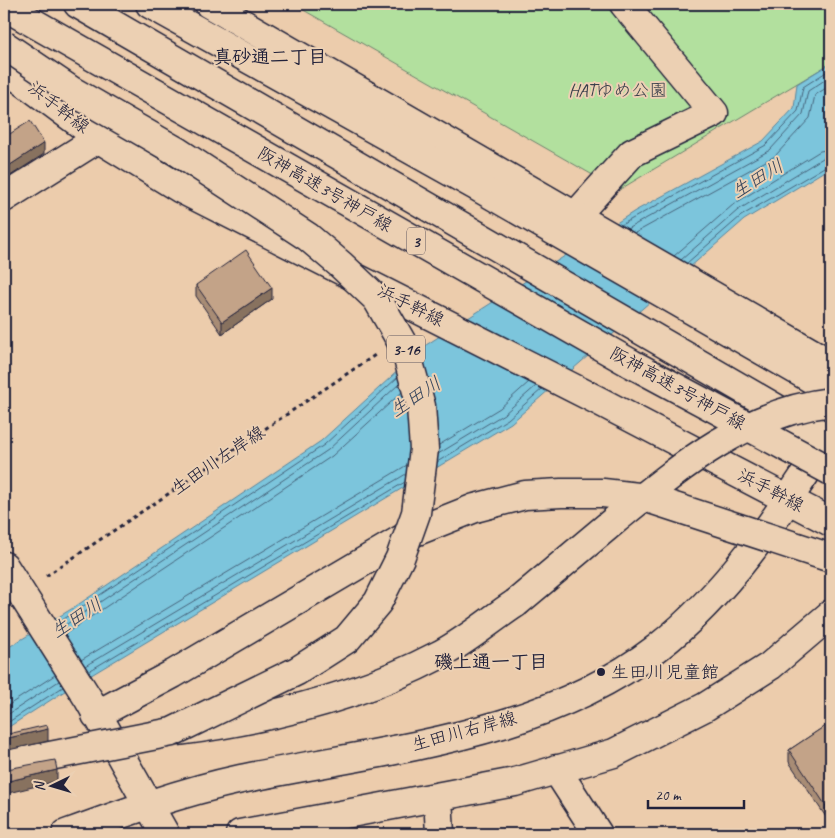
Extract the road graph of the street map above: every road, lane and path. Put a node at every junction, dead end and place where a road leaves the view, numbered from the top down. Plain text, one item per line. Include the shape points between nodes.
1 (78, 4) edge
2 (150, 4) edge
3 (208, 4) edge
4 (624, 4) edge
5 (4, 6) edge
6 (4, 45) edge
7 (4, 67) edge
8 (99, 138) junction
9 (4, 198) edge
10 (580, 217) junction
11 (383, 350) dead end
12 (831, 364) edge
13 (831, 390) edge
14 (831, 402) edge
15 (830, 438) edge
16 (831, 472) edge
17 (789, 498) junction
18 (831, 522) edge
19 (831, 558) edge
20 (4, 566) edge
21 (17, 600) edge
22 (831, 614) edge
23 (93, 707) junction
24 (172, 732) junction
25 (4, 765) edge
26 (556, 769) junction
27 (438, 797) junction
28 (148, 804) junction
29 (66, 834) edge
30 (165, 834) edge
31 (240, 834) edge
32 (440, 834) edge
33 (598, 834) edge

1 - 15 main road
2 - 13 main road
3 - 10 main road
4 - 10 main road via 714,113 632,154
5 - 16 main road, 阪神高速3号神戸線 / 3, bridge via 632,364
6 - 24 main road, 3-16, bridge via 72,91 178,152 308,238 342,265 377,299 405,348 421,406 424,449 416,513 400,558 378,602 347,639 306,666
7 - 8 main road, 浜手幹線
8 - 9 main road
8 - 17 main road, 浜手幹線 via 181,189
10 - 12 main road
11 - 21 path, 生田川左岸線
14 - 24 main road, 3-16, bridge via 777,414 720,440 658,485 516,603 439,655 384,681 317,703 242,723
15 - 17 main road, 生田川右岸線
17 - 18 main road, 浜手幹線
17 - 28 main road, 生田川右岸線 via 730,579 690,619 656,648 605,682 501,725 460,736 239,779
19 - 23 main road, bridge via 647,498 603,493 525,495 475,508 412,533 198,659
20 - 21 main road
21 - 23 main road
22 - 26 main road via 770,666 705,707 614,753
23 - 28 main road
24 - 25 main road, 3-16, bridge
26 - 27 main road via 516,782
26 - 33 main road
27 - 31 main road
27 - 32 main road
28 - 29 main road, 生田川右岸線
28 - 30 main road

